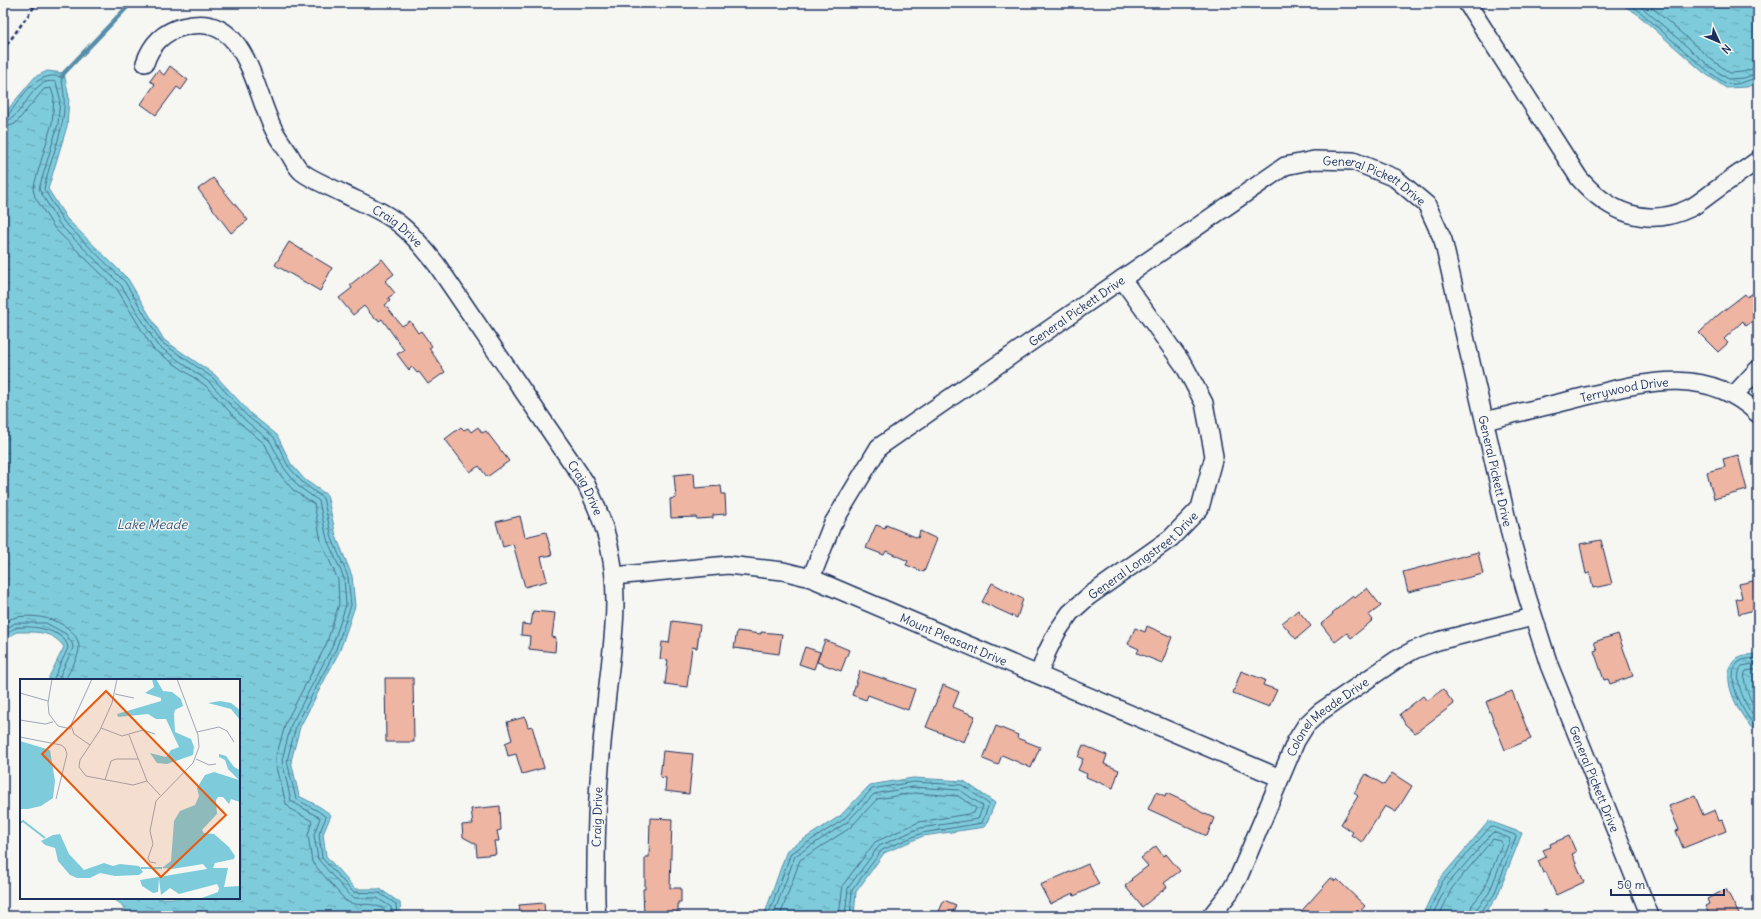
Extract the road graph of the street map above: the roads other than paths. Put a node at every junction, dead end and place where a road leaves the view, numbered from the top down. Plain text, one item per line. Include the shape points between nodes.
1 (1467, 3) edge
2 (145, 63) dead end
3 (1758, 160) edge
4 (1122, 279) junction
5 (1758, 369) edge
6 (1734, 396) junction
7 (1758, 414) edge
8 (1485, 421) junction
9 (614, 576) junction
10 (811, 578) junction
11 (1533, 617) junction
12 (1039, 674) junction
13 (1280, 778) junction
14 (597, 916) edge
15 (1211, 916) edge
16 (1650, 916) edge

1 - 3 street via 1579,178 1605,204 1639,216 1657,217 1674,214 1691,208
2 - 9 street, Craig Drive via 154,45 163,35 174,29 201,25 217,27 233,39 242,51 274,132 301,172 380,211 402,226 437,265 585,482 598,507
4 - 8 street, General Pickett Drive via 1285,166 1314,160 1353,161 1395,178 1427,204 1443,240
4 - 10 street, General Pickett Drive via 878,447 832,525
4 - 12 street, General Longstreet Drive via 1185,367 1204,403 1214,456 1200,508 1171,538 1089,596 1070,613 1046,652
5 - 6 street
6 - 7 street, Terrywood Drive
6 - 8 street, Terrywood Drive via 1692,382 1658,380
8 - 11 street, General Pickett Drive via 1513,546
9 - 10 street, Mount Pleasant Drive via 728,565 783,571
9 - 14 street, Craig Drive via 612,652 596,824
10 - 12 street, Mount Pleasant Drive
11 - 13 street, Colonel Meade Drive via 1438,641 1396,660 1320,712 1311,721 1296,741
11 - 16 street, General Pickett Drive via 1549,665
12 - 13 street, Mount Pleasant Drive
13 - 15 street, Colonel Meade Drive via 1239,876

